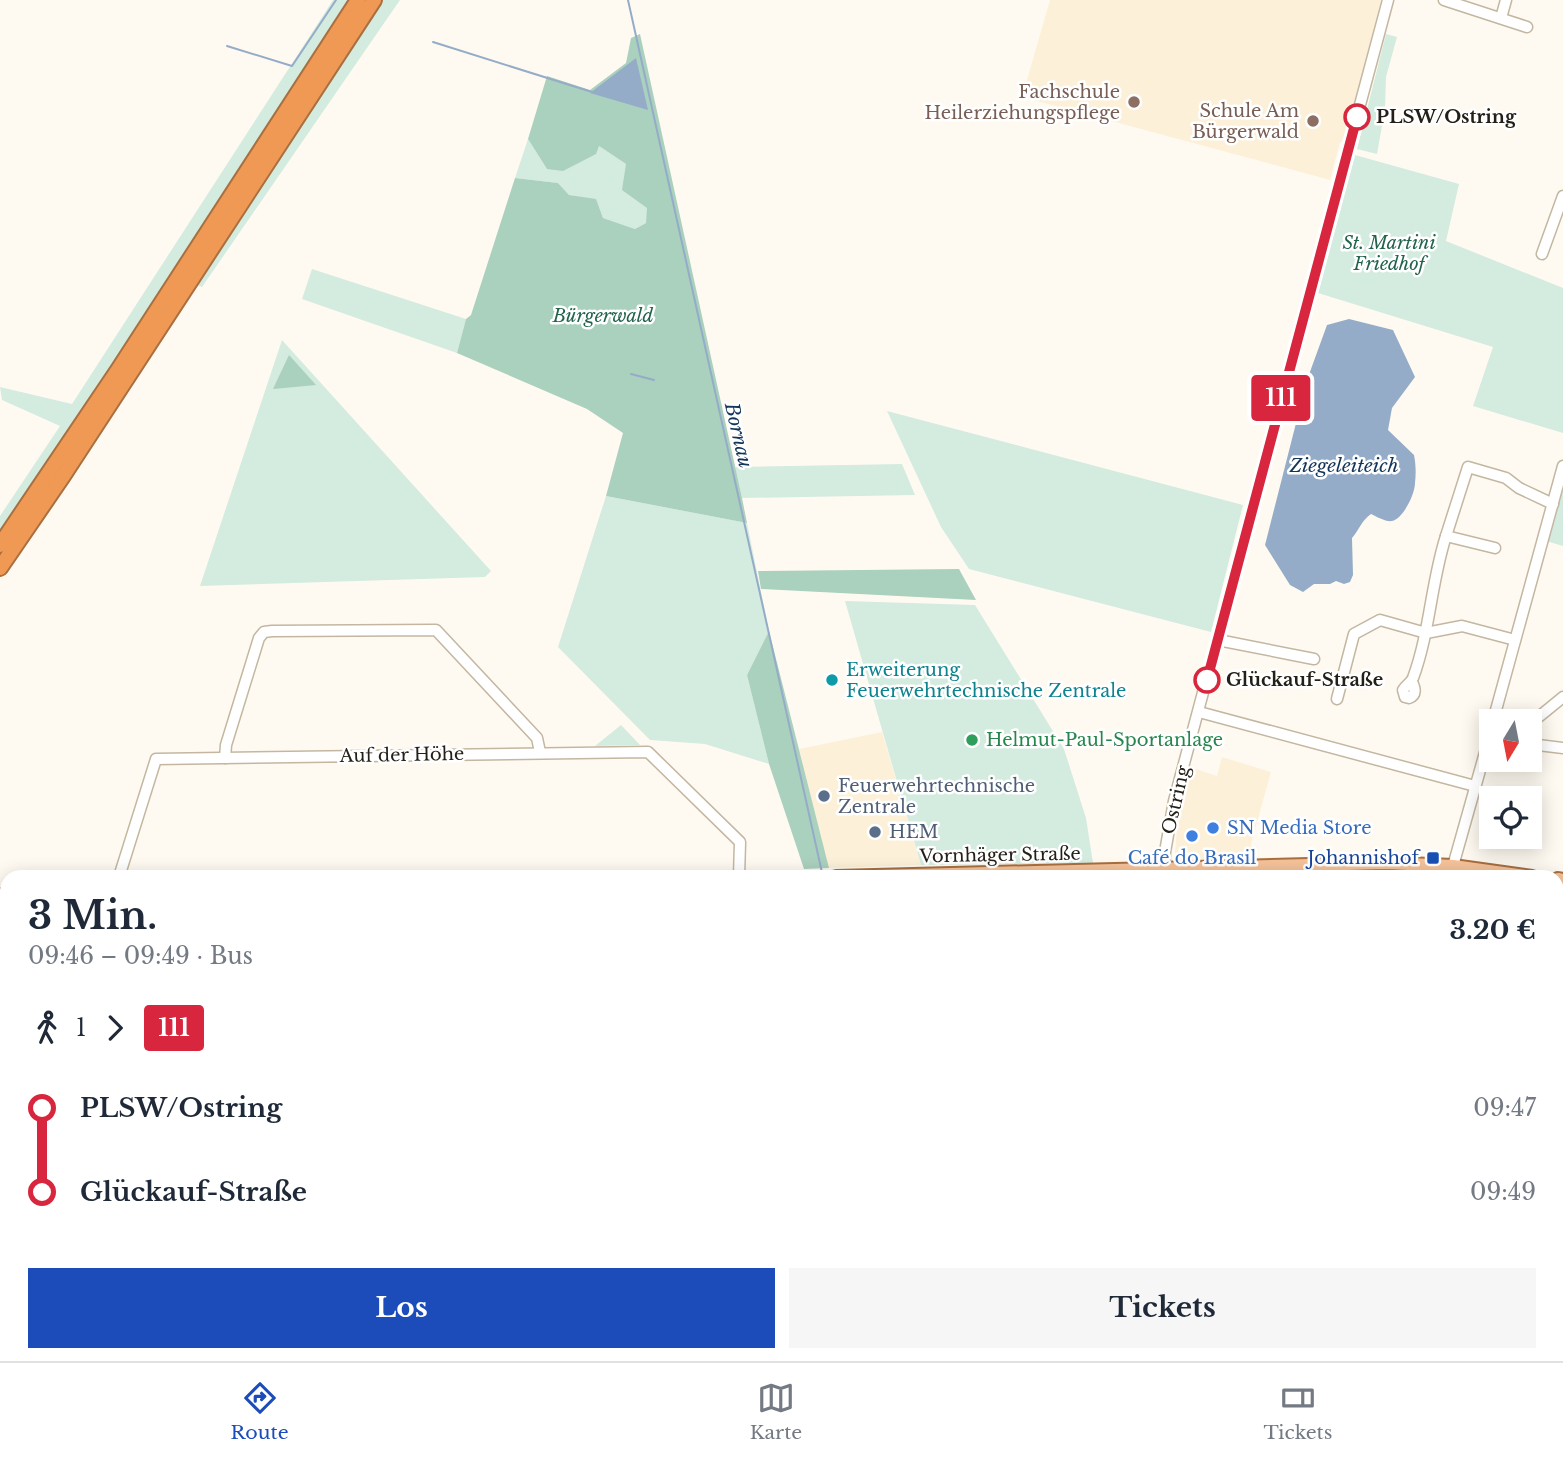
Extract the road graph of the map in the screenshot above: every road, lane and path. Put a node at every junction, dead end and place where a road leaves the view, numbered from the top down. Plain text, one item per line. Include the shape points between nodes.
1 (358, 0) edge
2 (374, 0) edge
3 (1388, 0) edge
4 (1444, 0) edge
5 (1506, 0) edge
6 (1501, 18) junction
7 (1527, 27) dead end
8 (1563, 196) edge
9 (1542, 254) dead end
10 (1563, 466) edge
11 (1553, 504) junction
12 (1446, 536) junction
13 (0, 545) edge
14 (1495, 548) dead end
15 (0, 568) edge
16 (1426, 632) junction
17 (1218, 640) junction
18 (1515, 640) junction
19 (1314, 659) dead end
20 (1412, 682) dead end
21 (1563, 697) edge
22 (1337, 699) dead end
23 (1496, 709) edge
24 (1199, 712) junction
25 (1542, 714) edge
26 (1542, 745) edge
27 (1563, 748) edge
28 (540, 752) junction
29 (225, 758) junction
30 (1480, 772) edge
31 (1475, 786) junction
32 (1453, 866) junction
33 (121, 870) edge
34 (739, 870) edge
35 (1165, 870) edge
36 (1231, 870) edge
37 (1482, 870) edge

1 - 13 highway
2 - 15 highway
3 - 17 street, Ostring
4 - 6 street
5 - 6 street
6 - 7 street
8 - 9 street
10 - 11 street
11 - 12 street via 1506,478 1468,467
11 - 18 street
12 - 14 street
12 - 16 street
16 - 18 street via 1462,626
16 - 20 street
16 - 22 street via 1380,620 1354,634
17 - 19 street
17 - 24 street, Ostring
18 - 23 street
21 - 25 street
24 - 31 street
24 - 35 street, Ostring via 1173,807
26 - 27 street
28 - 29 street, Auf der Höhe
28 - 29 street via 537,738 436,629 272,631 259,638
28 - 34 street, Auf der Höhe via 648,752 740,842
29 - 33 street, Auf der Höhe via 156,759
30 - 31 street
31 - 32 street
32 - 36 main road, Vornhäger Straße via 1386,863
32 - 37 main road, Vornhäger Straße

